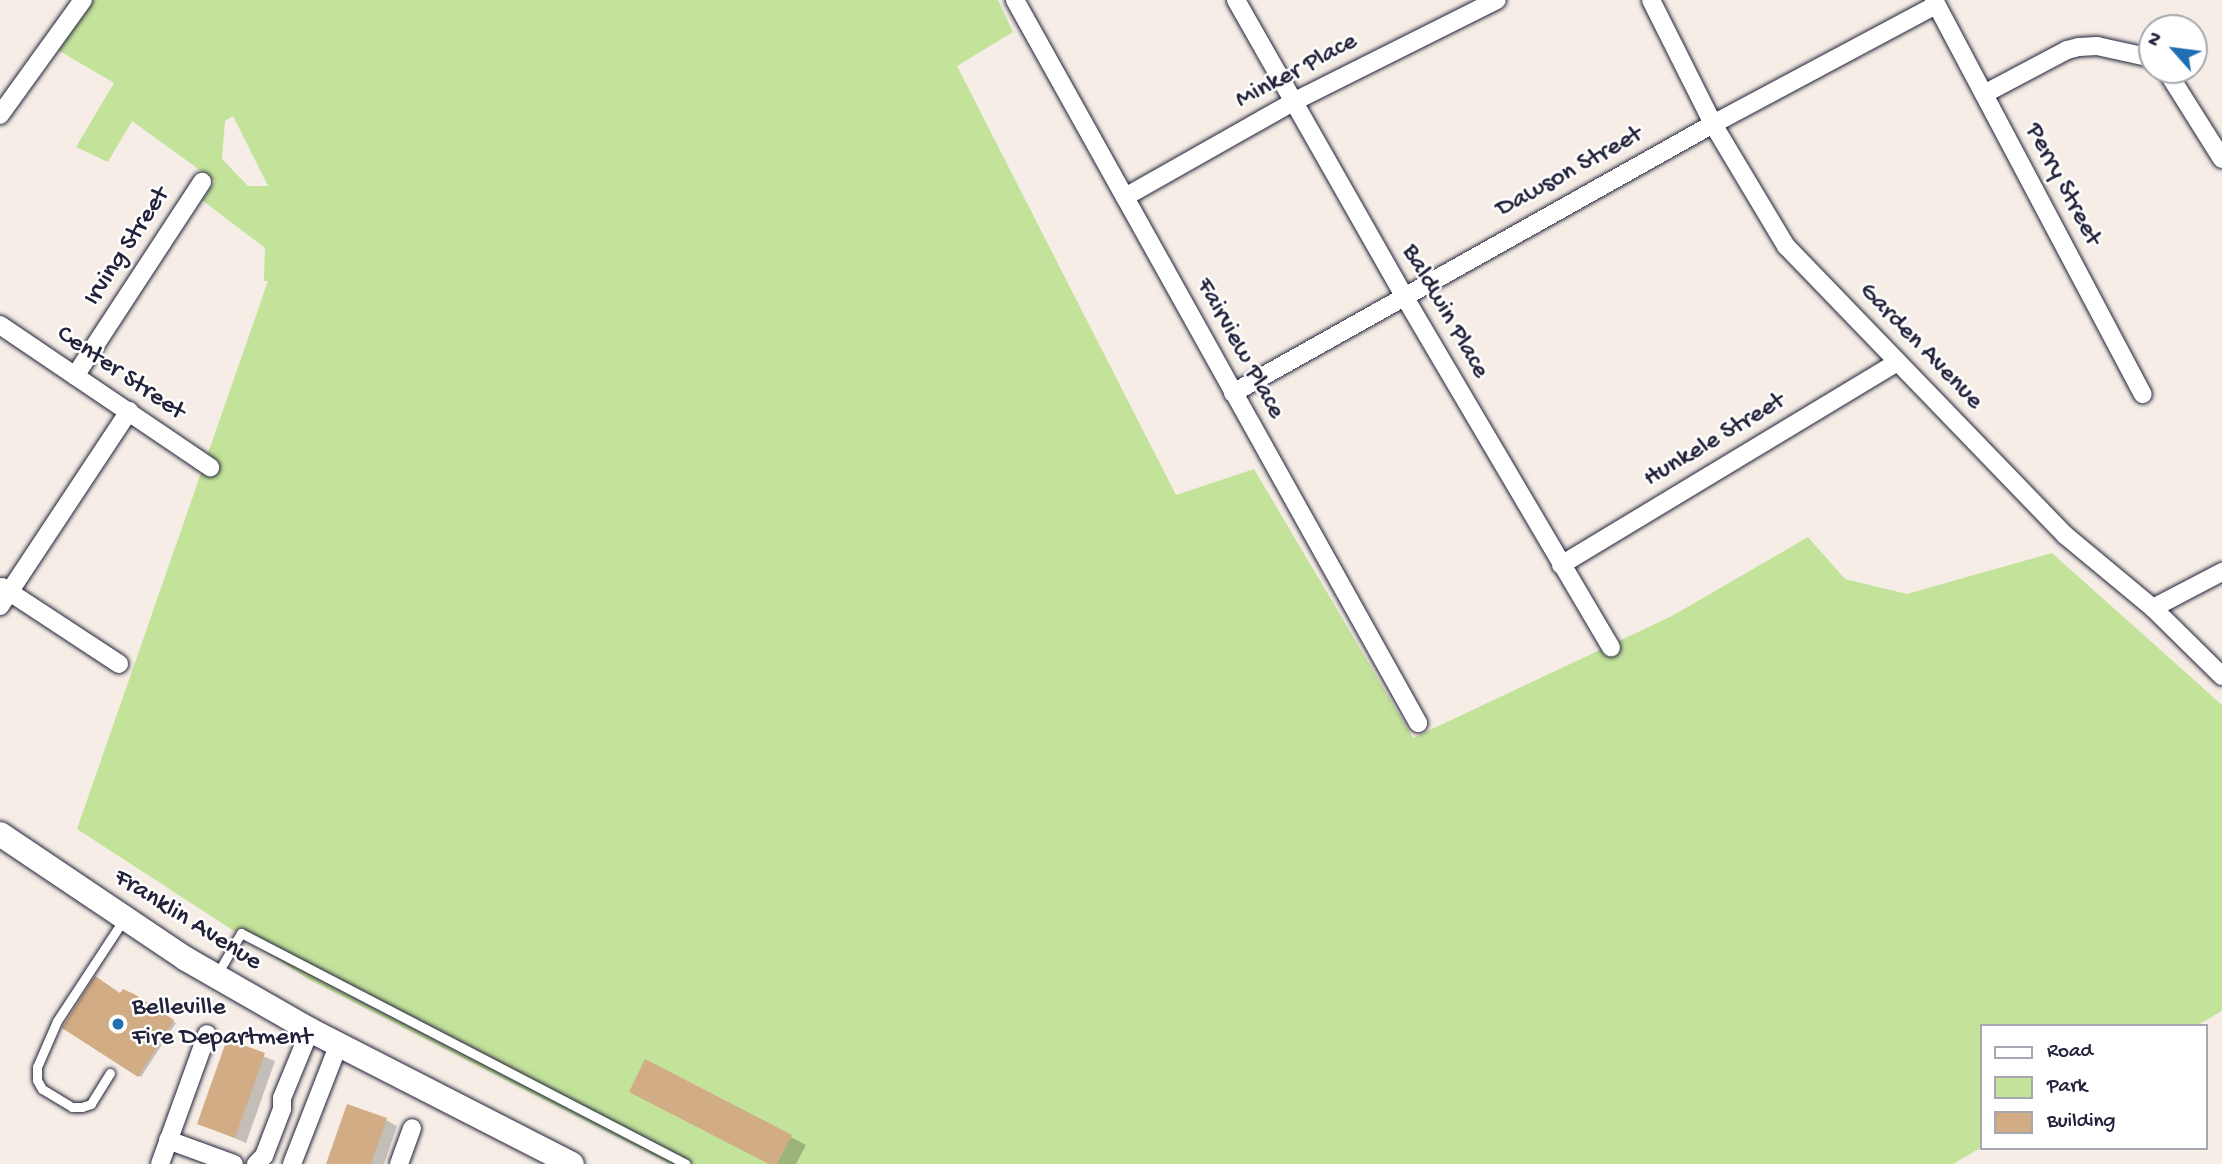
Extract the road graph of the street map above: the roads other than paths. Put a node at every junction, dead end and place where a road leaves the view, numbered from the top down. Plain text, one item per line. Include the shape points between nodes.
1 (83, 0) edge
2 (1014, 0) edge
3 (1236, 0) edge
4 (1497, 0) edge
5 (1651, 0) edge
6 (1935, 2) edge
7 (2138, 55) edge
8 (2175, 84) edge
9 (1984, 94) junction
10 (1293, 102) junction
11 (2, 105) edge
12 (1713, 124) junction
13 (2222, 159) edge
14 (202, 182) dead end
15 (1125, 197) junction
16 (1404, 296) junction
17 (0, 325) edge
18 (1897, 362) junction
19 (75, 376) junction
20 (1233, 393) junction
21 (2143, 394) dead end
22 (129, 411) junction
23 (211, 467) dead end
24 (1561, 565) junction
25 (2222, 572) edge
26 (3, 595) edge
27 (2153, 608) junction
28 (1611, 648) dead end
29 (119, 664) dead end
30 (2222, 676) edge
31 (1418, 723) dead end
32 (0, 834) edge
33 (125, 918) junction
34 (216, 976) junction
35 (310, 1030) junction
36 (206, 1034) dead end
37 (338, 1045) junction
38 (110, 1073) dead end
39 (412, 1128) dead end
40 (168, 1140) junction
41 (257, 1162) edge
42 (160, 1164) edge
43 (234, 1164) edge
44 (292, 1164) edge
45 (399, 1164) edge
46 (572, 1164) edge
47 (686, 1164) edge

1 - 11 street
2 - 15 street, Fairview Place
3 - 10 street, Baldwin Place
4 - 10 street, Minker Place
5 - 12 street, Garden Avenue
6 - 9 street, Perry Street
6 - 12 street, Dawson Street
7 - 9 street via 2097,46 2067,50
8 - 13 street
9 - 21 street, Perry Street
10 - 15 street, Minker Place
10 - 16 street, Baldwin Place
12 - 16 street, Dawson Street
12 - 18 street, Garden Avenue via 1786,246
14 - 19 street, Irving Street
15 - 20 street, Fairview Place
16 - 20 street, Dawson Street
16 - 24 street, Baldwin Place
17 - 19 street, Center Street
18 - 24 street, Hunkele Street
18 - 27 street, Garden Avenue via 2065,535
19 - 22 street, Center Street
20 - 31 street, Fairview Place
22 - 23 street, Center Street
22 - 26 street
24 - 28 street, Baldwin Place
25 - 27 street
26 - 29 street
27 - 30 street, Garden Avenue
32 - 33 main road, Franklin Avenue
33 - 34 main road, Franklin Avenue
33 - 38 lane via 57,1021 37,1067 37,1080 42,1089 72,1107 82,1107 91,1104
34 - 35 main road, Franklin Avenue
34 - 47 lane via 241,933
35 - 37 main road, Franklin Avenue
35 - 41 street via 264,1156
36 - 40 street
37 - 44 street
37 - 46 main road, Franklin Avenue
39 - 45 street
40 - 42 street
40 - 43 street

